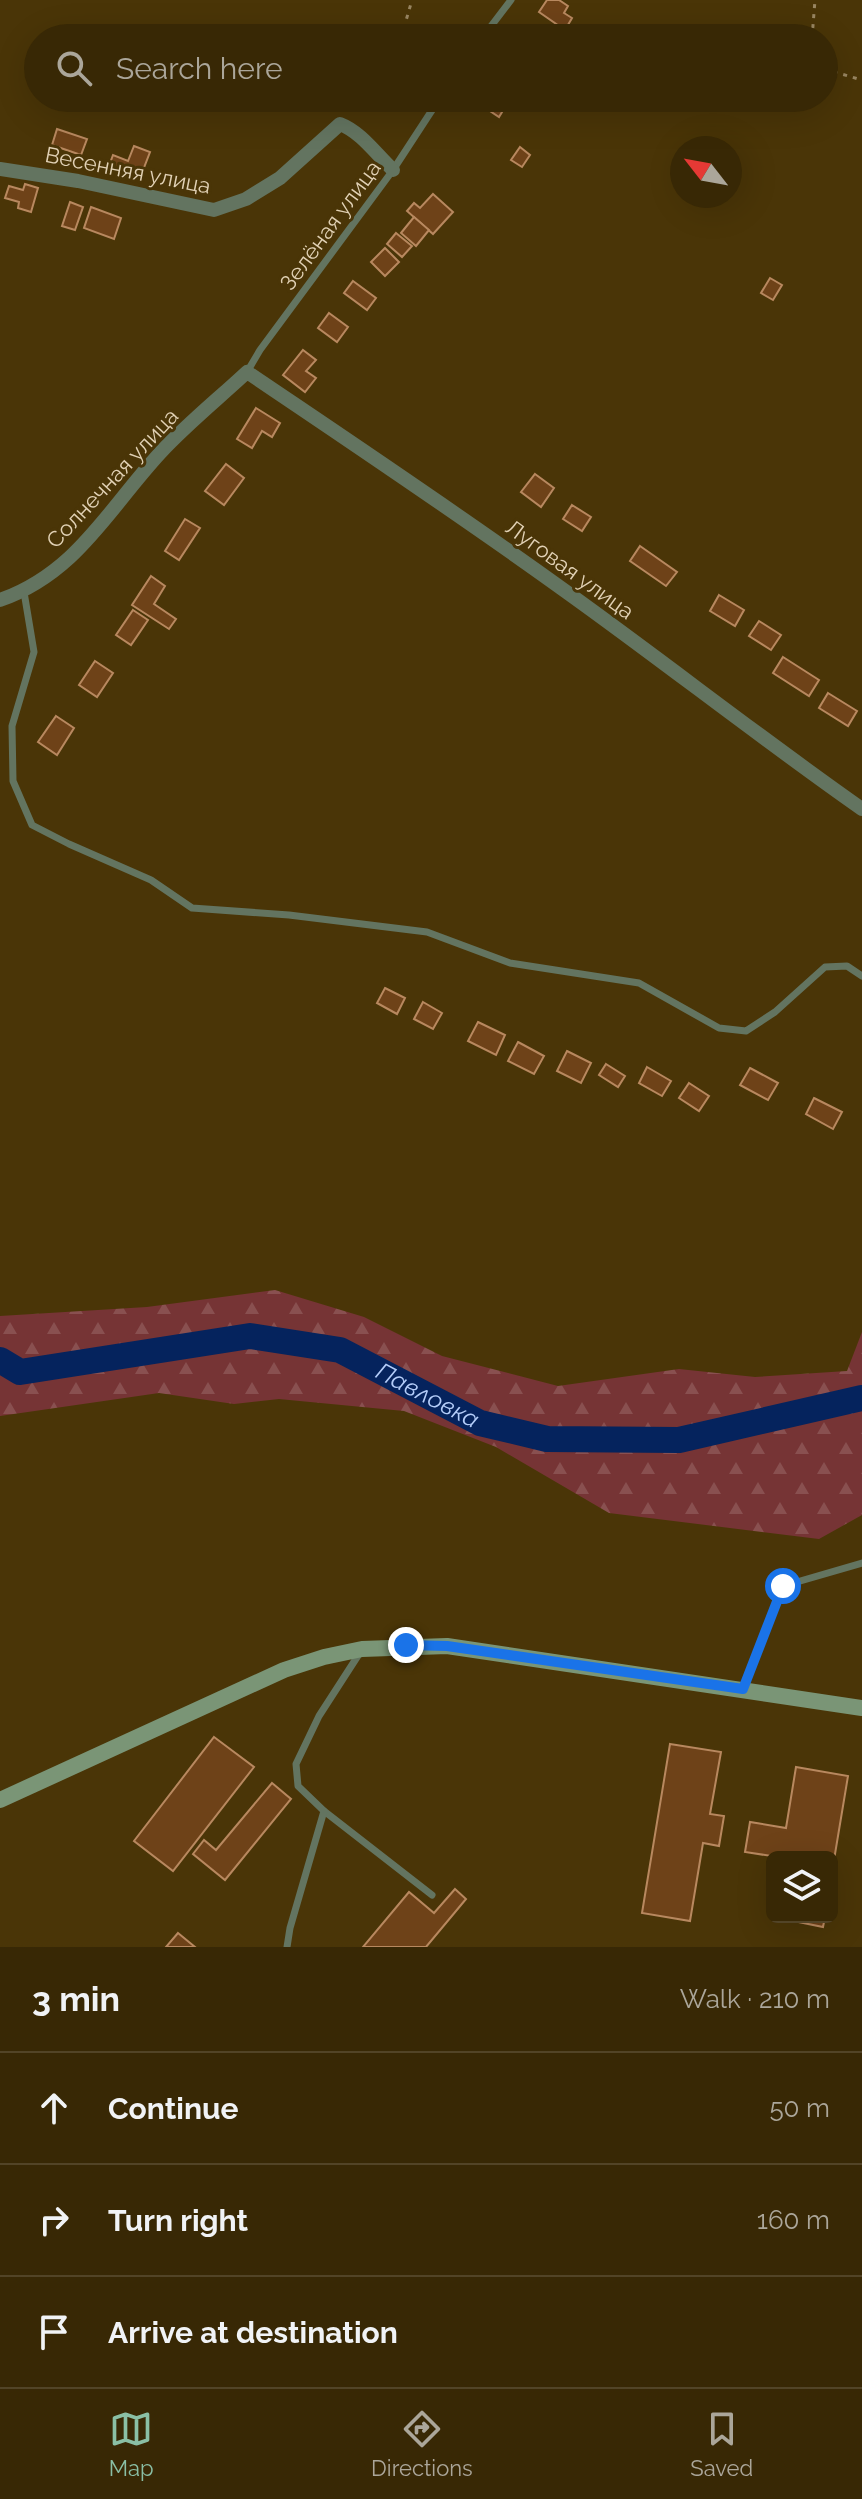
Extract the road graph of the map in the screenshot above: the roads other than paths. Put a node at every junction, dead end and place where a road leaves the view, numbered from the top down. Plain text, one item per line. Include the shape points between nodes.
1 (511, 0) edge
2 (493, 24) edge
3 (431, 112) edge
4 (0, 169) edge
5 (393, 170) junction
6 (247, 372) junction
7 (24, 592) junction
8 (0, 600) edge
9 (862, 809) edge
10 (862, 976) edge
11 (862, 1563) edge
12 (362, 1649) junction
13 (743, 1689) junction
14 (862, 1708) edge
15 (0, 1800) edge
16 (324, 1811) junction
17 (432, 1895) dead end
18 (287, 1947) edge

1 - 2 lane
3 - 5 lane, Зелёная улица
4 - 5 street, Весенняя улица via 214,210 246,199 280,178 340,124 355,129
5 - 6 lane, Зелёная улица
6 - 7 street, Солнечная улица via 161,451 84,545
6 - 9 street, Луговая улица via 570,594
7 - 8 street, Солнечная улица
7 - 10 lane via 34,652 12,726 13,781 32,825 151,880 192,908 427,932 510,963 639,983 719,1028 746,1031 825,967 847,966
11 - 13 lane via 783,1586
12 - 13 street via 447,1646
12 - 15 street via 284,1670
12 - 16 lane via 296,1764 298,1786
13 - 14 street
16 - 17 lane
16 - 18 lane

